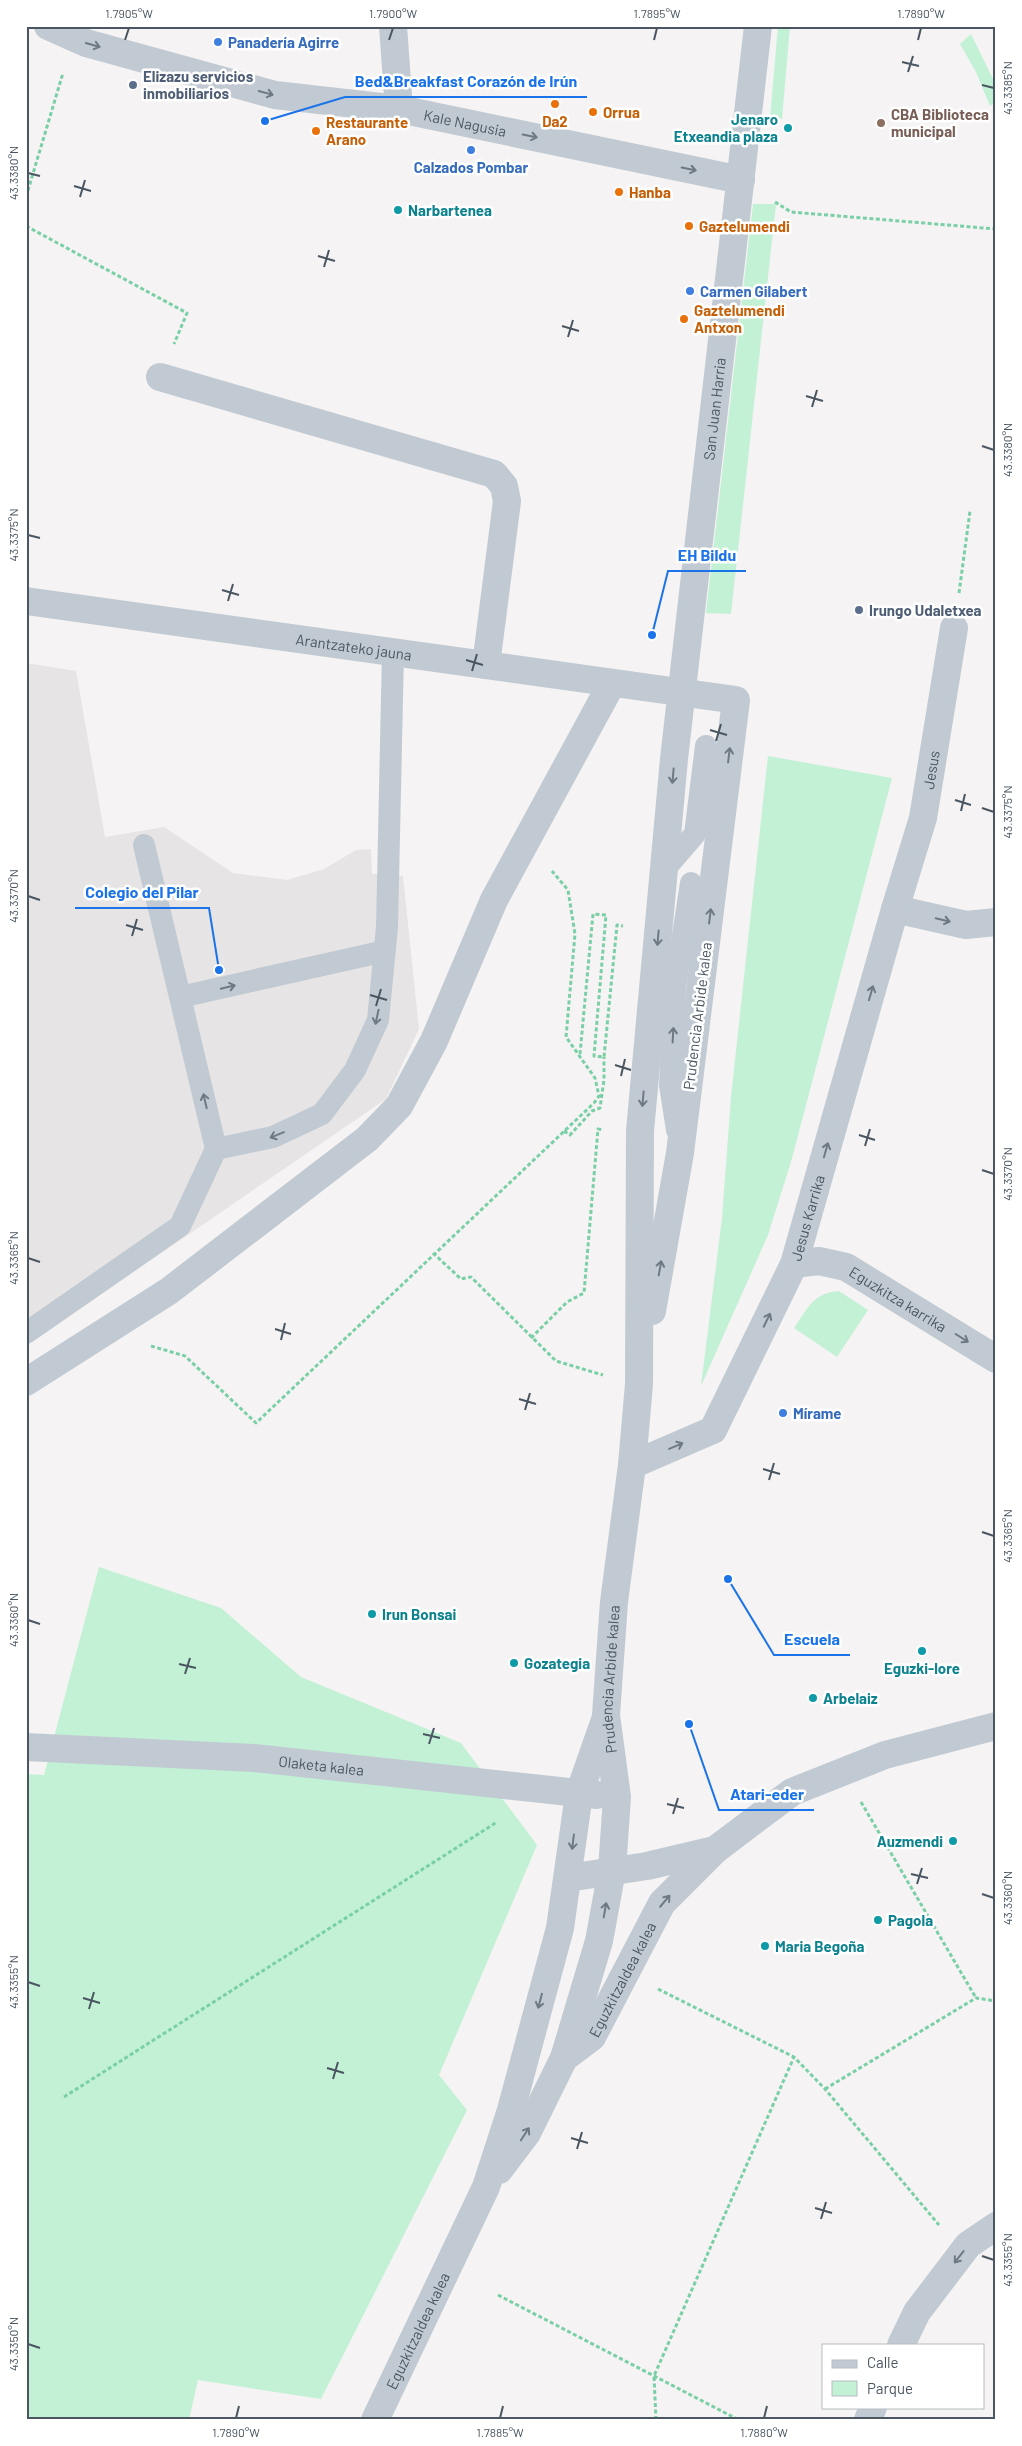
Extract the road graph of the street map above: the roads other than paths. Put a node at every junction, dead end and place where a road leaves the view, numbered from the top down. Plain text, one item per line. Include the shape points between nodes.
1 (48, 26) edge
2 (393, 26) edge
3 (758, 26) edge
4 (400, 109) junction
5 (741, 180) junction
6 (160, 377) dead end
7 (705, 487) joint
8 (26, 601) edge
9 (954, 628) road end
10 (393, 652) junction
11 (486, 665) junction
12 (612, 683) junction
13 (682, 692) junction
14 (706, 746) dead end
15 (144, 845) dead end
16 (664, 870) junction
17 (691, 882) dead end
18 (895, 909) junction
19 (996, 922) edge
20 (385, 951) junction
21 (180, 998) junction
22 (216, 1149) junction
23 (680, 1153) junction
24 (794, 1264) junction
25 (26, 1333) edge
26 (996, 1359) edge
27 (26, 1382) edge
28 (639, 1384) junction
29 (632, 1465) junction
30 (606, 1715) junction
31 (996, 1726) edge
32 (26, 1747) edge
33 (578, 1794) junction
34 (617, 1797) junction
35 (716, 1850) junction
36 (612, 1870) junction
37 (568, 1878) junction
38 (560, 1928) junction
39 (599, 1941) junction
40 (640, 1943) junction
41 (564, 2058) junction
42 (486, 2188) junction
43 (996, 2226) edge
44 (901, 2344) edge
45 (387, 2392) junction
46 (873, 2408) edge
47 (371, 2420) edge
48 (375, 2420) edge
49 (868, 2420) edge

1 -> 4 street, Kale Nagusia via 73,39 275,95
2 - 4 street
3 - 5 street, San Juan Harria
4 -> 5 street, Kale Nagusia
5 - 7 street, San Juan Harria
6 - 11 street via 494,474 504,486 507,501
7 - 13 street, Prudencia Arbide kalea
8 - 10 street, Arantzateko jauna
9 - 18 street, Jesus via 923,818
10 - 11 street, Arantzateko jauna
10 - 20 lane
11 - 12 street, Arantzateko jauna
12 - 13 street, Arantzateko jauna
12 - 27 street via 494,900 434,1041 399,1106 367,1139 169,1291
13 -> 16 street, Prudencia Arbide kalea
23 -> 13 street, Prudencia Arbide kalea via 736,700
14 - 16 lane via 695,834
15 - 21 lane
16 -> 28 street, Prudencia Arbide kalea via 640,1131
23 -> 17 lane via 670,1085 675,988
18 -> 19 street via 966,925
24 -> 18 street, Jesus Karrika
21 -> 20 lane
20 -> 22 lane via 378,1020 355,1070 322,1114 273,1137
22 -> 21 lane
22 - 25 lane via 180,1226
28 -> 23 street, Prudencia Arbide kalea
24 -> 26 street, Eguzkitza karrika via 819,1261 846,1266
29 -> 24 street, Jesus Karrika via 714,1430
28 - 29 street, Prudencia Arbide kalea
29 - 30 street, Prudencia Arbide kalea via 614,1602
30 - 33 street, Eguzkitzaldea kalea
30 - 34 street, Prudencia Arbide kalea
31 - 35 street, Eguzkitzaldea kalea via 886,1755 792,1792
32 - 33 street, Olaketa kalea via 254,1758
33 - 34 street, Olaketa kalea
33 -> 37 street, Eguzkitzaldea kalea
34 - 36 street, Prudencia Arbide kalea
35 - 36 street, Eguzkitzaldea kalea via 647,1866
40 -> 35 street, Eguzkitzaldea kalea via 662,1904
36 - 37 street, Eguzkitzaldea kalea
39 -> 36 street, Prudencia Arbide kalea
37 - 38 street, Eguzkitzaldea kalea
38 - 39 street via 582,1939
38 -> 42 street, Eguzkitzaldea kalea via 511,2110
39 - 40 street
39 - 41 street, Prudencia Arbide kalea
40 - 41 street, Eguzkitzaldea kalea via 592,2037
42 -> 41 street, Eguzkitzaldea kalea via 526,2133
42 - 45 street, Eguzkitzaldea kalea
43 -> 44 street via 968,2245 916,2312
45 - 47 street
45 - 48 street, Eguzkitzaldea kalea
46 - 49 street

